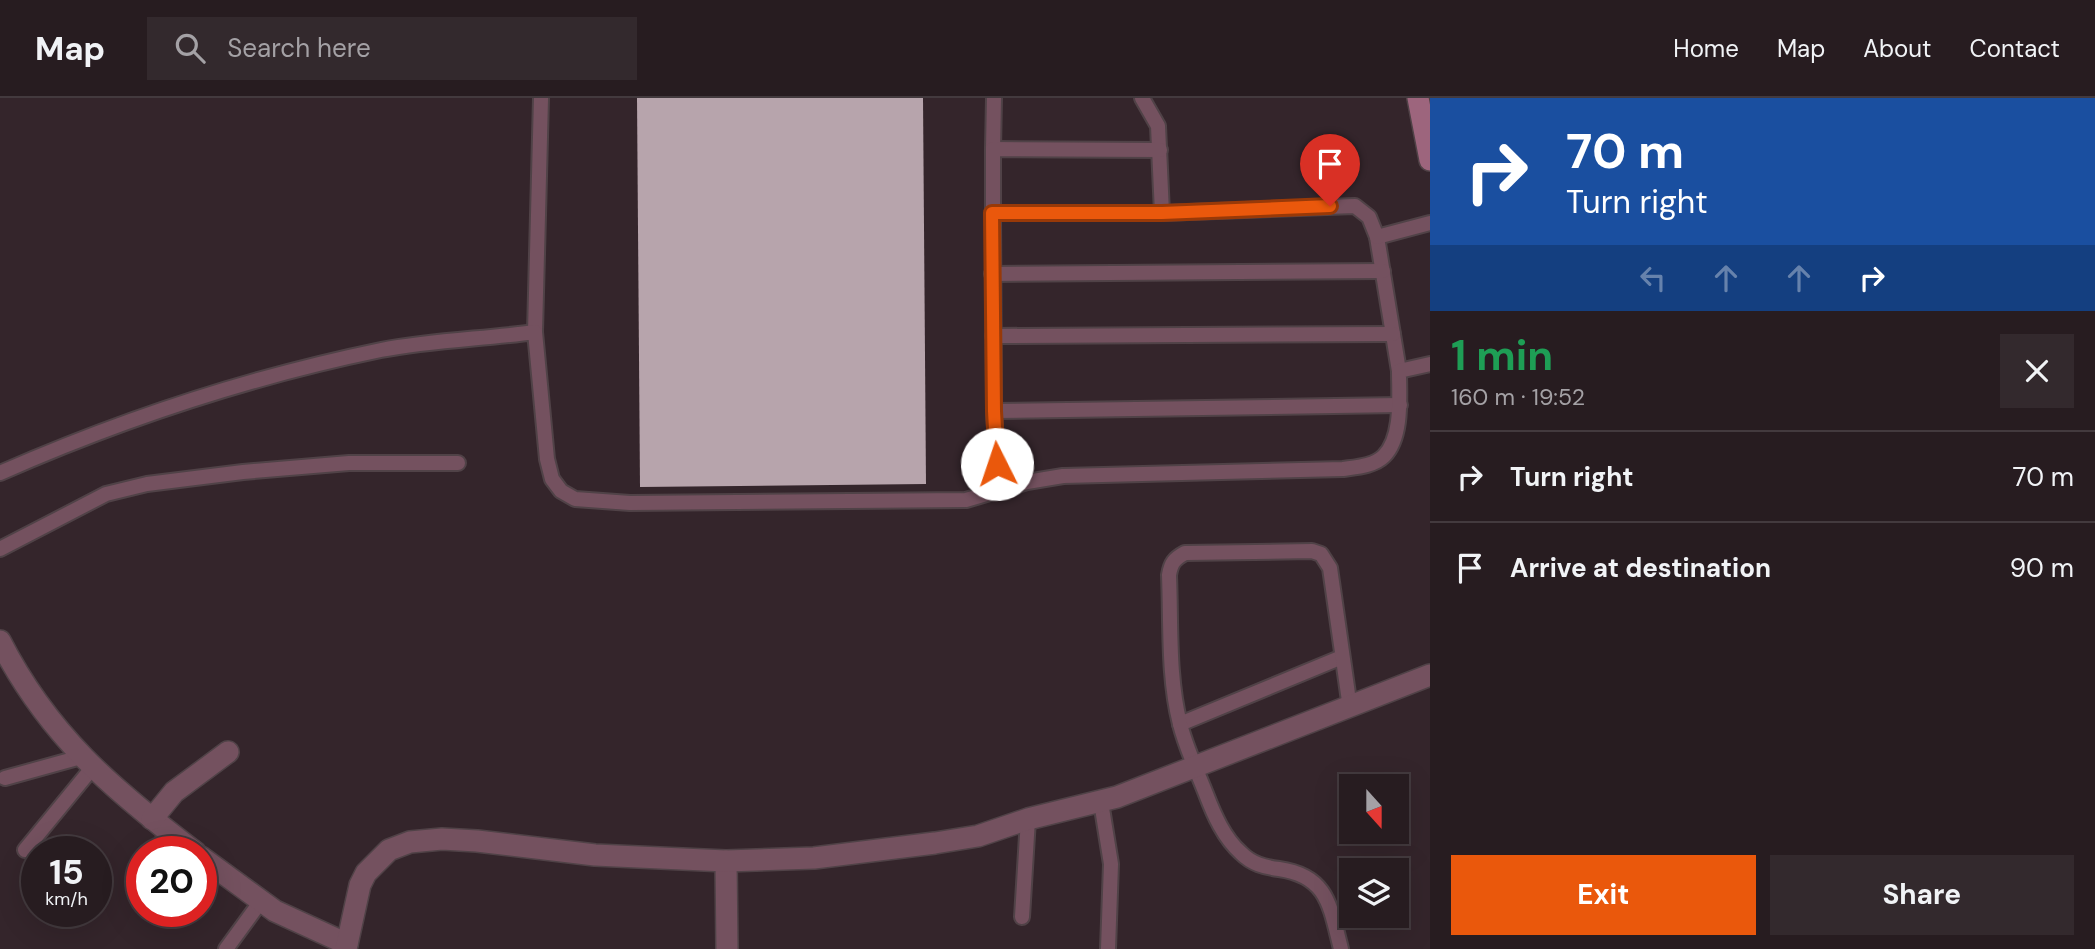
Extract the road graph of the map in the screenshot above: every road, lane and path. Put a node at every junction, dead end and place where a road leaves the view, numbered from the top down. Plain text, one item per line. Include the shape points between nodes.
1 (541, 98) edge
2 (994, 98) edge
3 (1142, 98) edge
4 (1418, 98) edge
5 (993, 149) junction
6 (1160, 150) junction
7 (1430, 160) edge
8 (992, 213) junction
9 (1162, 213) junction
10 (1430, 223) edge
11 (1377, 237) junction
12 (1383, 271) junction
13 (992, 274) junction
14 (535, 332) junction
15 (1393, 334) junction
16 (993, 336) junction
17 (1430, 364) edge
18 (1399, 371) junction
19 (1400, 405) junction
20 (994, 411) junction
21 (457, 463) dead end
22 (0, 473) edge
23 (999, 490) junction
24 (0, 549) edge
25 (0, 642) edge
26 (1342, 657) junction
27 (1430, 675) edge
28 (1350, 708) junction
29 (1180, 724) junction
30 (228, 752) dead end
31 (87, 762) junction
32 (1195, 767) junction
33 (5, 778) dead end
34 (1101, 802) junction
35 (1028, 819) junction
36 (160, 825) junction
37 (35, 836) edge
38 (159, 836) edge
39 (174, 836) edge
40 (726, 861) junction
41 (217, 869) edge
42 (261, 901) junction
43 (1022, 917) dead end
44 (346, 946) edge
45 (226, 949) edge
46 (727, 949) edge
47 (1108, 949) edge
48 (1341, 949) edge

1 - 14 lane
2 - 5 lane
3 - 6 lane via 1158,126
4 - 7 main road
5 - 6 lane
5 - 8 lane
6 - 9 lane
8 - 9 lane
8 - 13 lane
9 - 11 lane via 1354,206 1369,217
10 - 11 lane
11 - 12 lane
12 - 13 lane
12 - 15 lane
13 - 16 lane
14 - 22 lane via 383,350 265,377 159,410
14 - 23 lane via 547,459 552,479 575,499 630,503 966,500
15 - 16 lane
15 - 18 lane
16 - 20 lane
17 - 18 lane
18 - 19 lane
19 - 20 lane
19 - 23 lane via 1392,444 1384,457 1367,466 1063,476
20 - 23 lane
21 - 24 lane via 349,463 147,484 106,494
25 - 31 street via 41,712
26 - 28 lane
26 - 29 lane
26 - 29 lane via 1330,568 1321,554 1185,553 1170,565 1169,575
27 - 28 street
28 - 32 street
29 - 32 lane
30 - 36 street via 174,792
31 - 33 lane
31 - 36 street
31 - 37 lane
32 - 34 street
32 - 48 lane via 1227,837 1242,855 1260,866 1302,873 1315,882 1331,909
34 - 35 street
34 - 47 lane via 1111,864
35 - 40 street via 978,836 879,851
35 - 43 lane
36 - 38 lane
36 - 39 street
40 - 44 street via 595,855 477,841 410,842 388,850 366,873
40 - 46 street
41 - 42 street
42 - 44 street
42 - 45 lane

